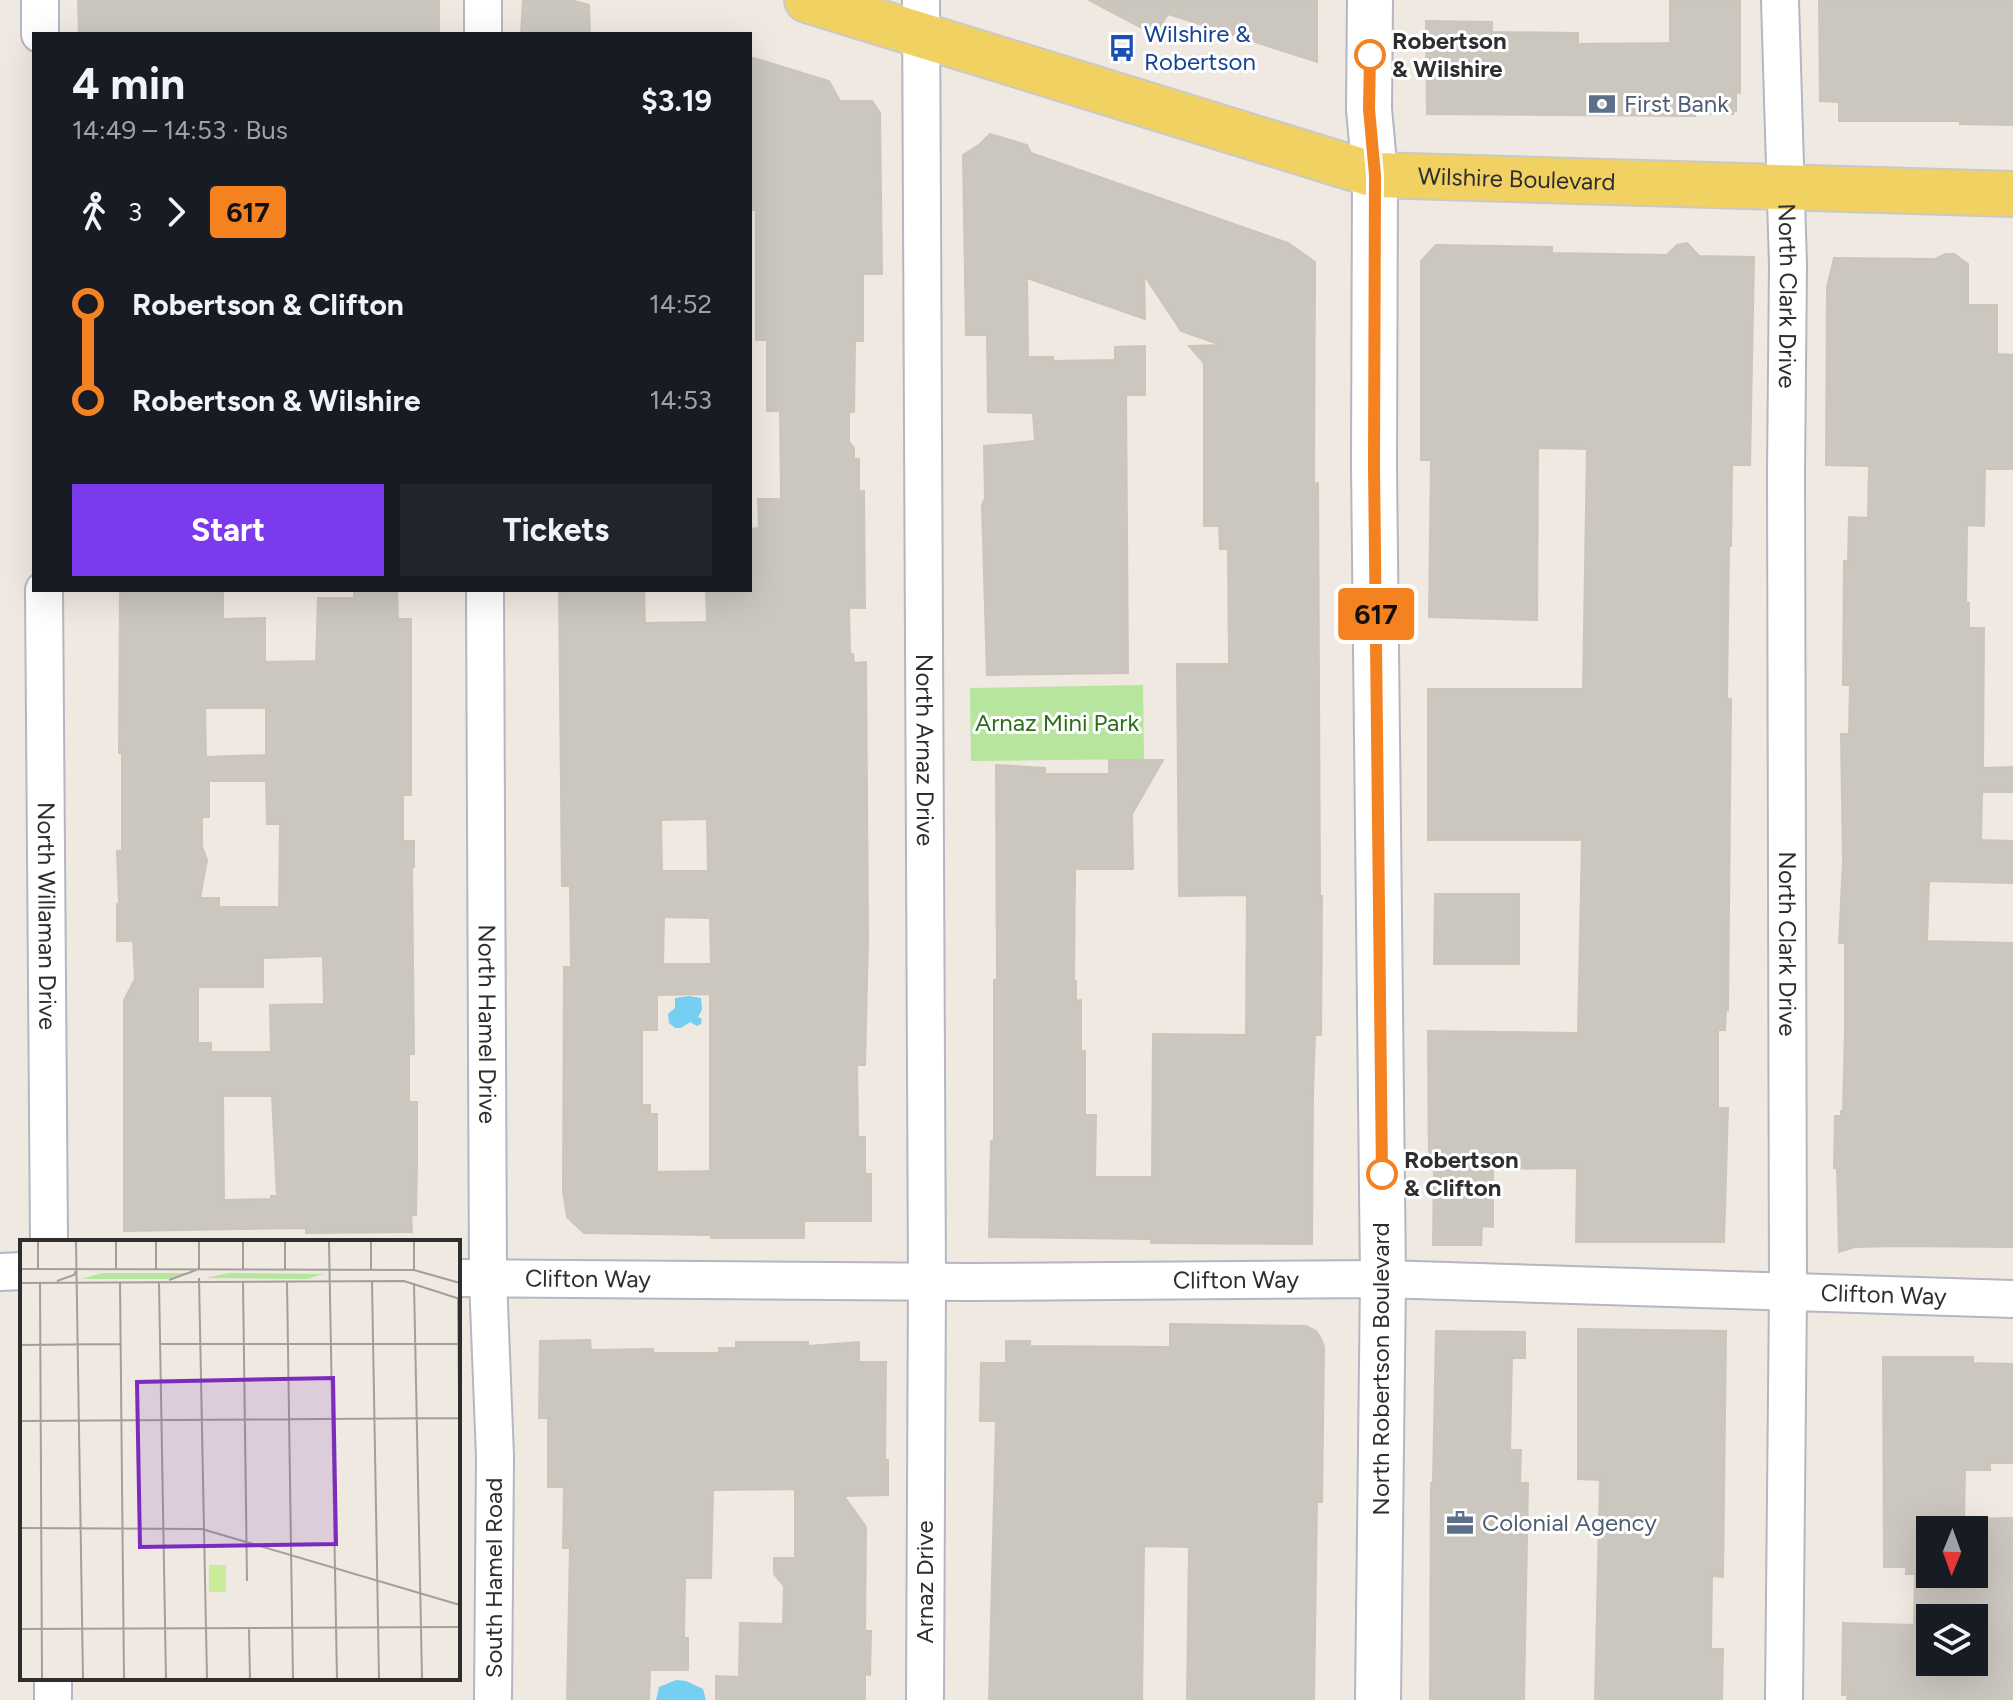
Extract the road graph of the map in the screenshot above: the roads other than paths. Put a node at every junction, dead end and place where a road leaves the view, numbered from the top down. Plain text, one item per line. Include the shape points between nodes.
1 (40, 0) edge
2 (483, 0) edge
3 (807, 0) edge
4 (1370, 0) edge
5 (1780, 0) edge
6 (921, 18) edge
7 (40, 32) edge
8 (483, 32) edge
9 (1375, 175) junction
10 (1785, 187) junction
11 (2013, 194) edge
12 (44, 592) edge
13 (485, 592) edge
14 (49, 1240) edge
15 (20, 1271) edge
16 (0, 1272) edge
17 (473, 1278) edge
18 (1383, 1279) junction
19 (927, 1281) junction
20 (1788, 1292) junction
21 (2013, 1299) edge
22 (495, 1457) joint
23 (926, 1464) joint
24 (493, 1700) edge
25 (925, 1700) edge
26 (1378, 1700) edge
27 (1784, 1700) edge

1 - 7 street
2 - 8 street
3 - 6 main road, Wilshire Boulevard
4 - 9 main road, North Robertson Boulevard via 1369,109
5 - 10 street, North Clark Drive
6 - 9 main road, Wilshire Boulevard
6 - 19 street, North Arnaz Drive
9 - 10 main road, Wilshire Boulevard
9 - 18 main road, North Robertson Boulevard
10 - 11 main road, Wilshire Boulevard
10 - 20 street, North Clark Drive
12 - 14 street, North Willaman Drive
13 - 17 street, North Hamel Drive
15 - 16 street
17 - 19 street, Clifton Way
17 - 22 street, North Hamel Drive
18 - 19 street, Clifton Way
18 - 20 street, Clifton Way
18 - 26 main road, North Robertson Boulevard
19 - 23 street, North Arnaz Drive
20 - 21 street, Clifton Way
20 - 27 street, North Clark Drive
22 - 24 street, South Hamel Road
23 - 25 street, Arnaz Drive

